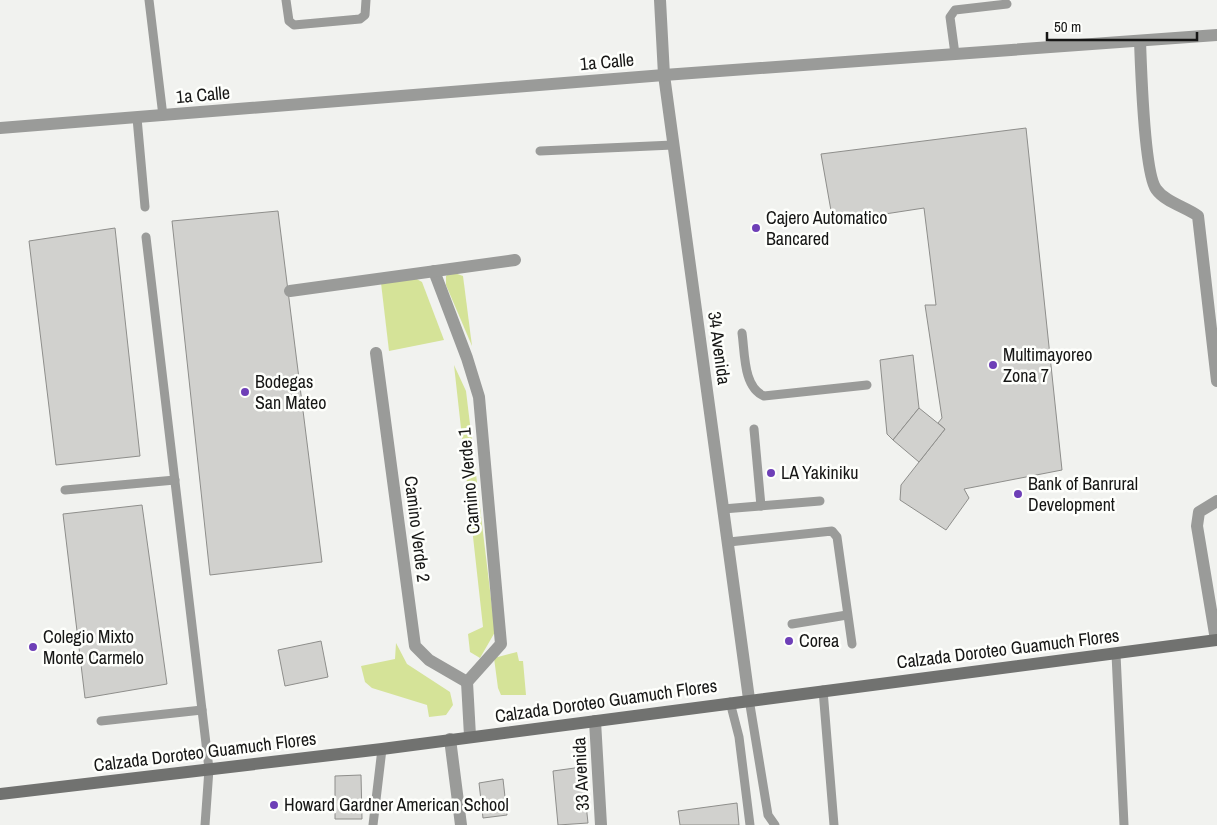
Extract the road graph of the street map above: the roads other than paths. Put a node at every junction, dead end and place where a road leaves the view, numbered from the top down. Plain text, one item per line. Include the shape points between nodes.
1 (149, 0) edge
2 (286, 0) edge
3 (366, 0) edge
4 (660, 0) edge
5 (1007, 4) dead end
6 (1217, 35) edge
7 (1140, 40) junction
8 (955, 54) junction
9 (664, 75) junction
10 (162, 116) junction
11 (137, 118) junction
12 (0, 128) edge
13 (674, 145) junction
14 (540, 151) dead end
15 (145, 207) dead end
16 (146, 237) dead end
17 (515, 260) dead end
18 (434, 271) junction
19 (290, 291) dead end
20 (742, 333) dead end
21 (376, 353) dead end
22 (1217, 382) edge
23 (867, 385) dead end
24 (754, 429) dead end
25 (175, 480) junction
26 (65, 490) dead end
27 (820, 500) dead end
28 (1217, 501) edge
29 (761, 506) junction
30 (723, 509) junction
31 (728, 542) junction
32 (848, 615) junction
33 (792, 624) dead end
34 (1216, 640) edge
35 (852, 644) dead end
36 (1116, 654) junction
37 (467, 682) junction
38 (823, 690) junction
39 (749, 699) junction
40 (730, 702) junction
41 (202, 710) junction
42 (101, 721) dead end
43 (595, 721) junction
44 (470, 736) junction
45 (450, 739) junction
46 (382, 749) junction
47 (209, 769) junction
48 (0, 794) edge
49 (206, 825) edge
50 (373, 825) edge
51 (462, 825) edge
52 (601, 825) edge
53 (750, 825) edge
54 (774, 825) edge
55 (834, 825) edge
56 (1124, 825) edge

1 - 10 lane
2 - 3 lane via 289,21 294,25 360,20 365,15
4 - 9 street, 34 Avenida
5 - 8 lane via 951,12
6 - 7 street, 1a Calle
7 - 8 street, 1a Calle
7 - 22 street via 1152,179 1157,190 1198,216
8 - 9 street, 1a Calle
9 - 10 street, 1a Calle
9 - 13 street, 34 Avenida
10 - 11 street, 1a Calle
11 - 12 street, 1a Calle
11 - 15 lane
13 - 14 lane
13 - 30 street, 34 Avenida
16 - 25 lane
17 - 18 street
18 - 19 street
18 - 37 street, Camino Verde 1 via 479,397 501,644
20 - 23 lane via 750,385 764,396
21 - 37 street, Camino Verde 2 via 415,646 429,660
24 - 29 lane
25 - 26 lane
25 - 41 lane
27 - 29 lane
28 - 34 street via 1199,512 1197,526
29 - 30 lane
30 - 31 street, 34 Avenida
31 - 32 lane via 832,531 836,537
31 - 39 street, 34 Avenida
32 - 33 lane
32 - 35 lane
34 - 36 main road, Calzada Doroteo Guamuch Flores
36 - 38 main road, Calzada Doroteo Guamuch Flores
36 - 56 lane
37 - 44 street
38 - 39 main road, Calzada Doroteo Guamuch Flores
38 - 55 lane
39 - 40 main road, Calzada Doroteo Guamuch Flores
39 - 54 lane via 768,815
40 - 43 main road, Calzada Doroteo Guamuch Flores
40 - 53 lane via 739,737
41 - 42 lane
41 - 47 lane
43 - 44 main road, Calzada Doroteo Guamuch Flores
43 - 52 street, 33 Avenida
44 - 45 main road, Calzada Doroteo Guamuch Flores
45 - 46 main road, Calzada Doroteo Guamuch Flores
45 - 51 street
46 - 47 main road, Calzada Doroteo Guamuch Flores
46 - 50 lane
47 - 48 main road, Calzada Doroteo Guamuch Flores
47 - 49 lane

